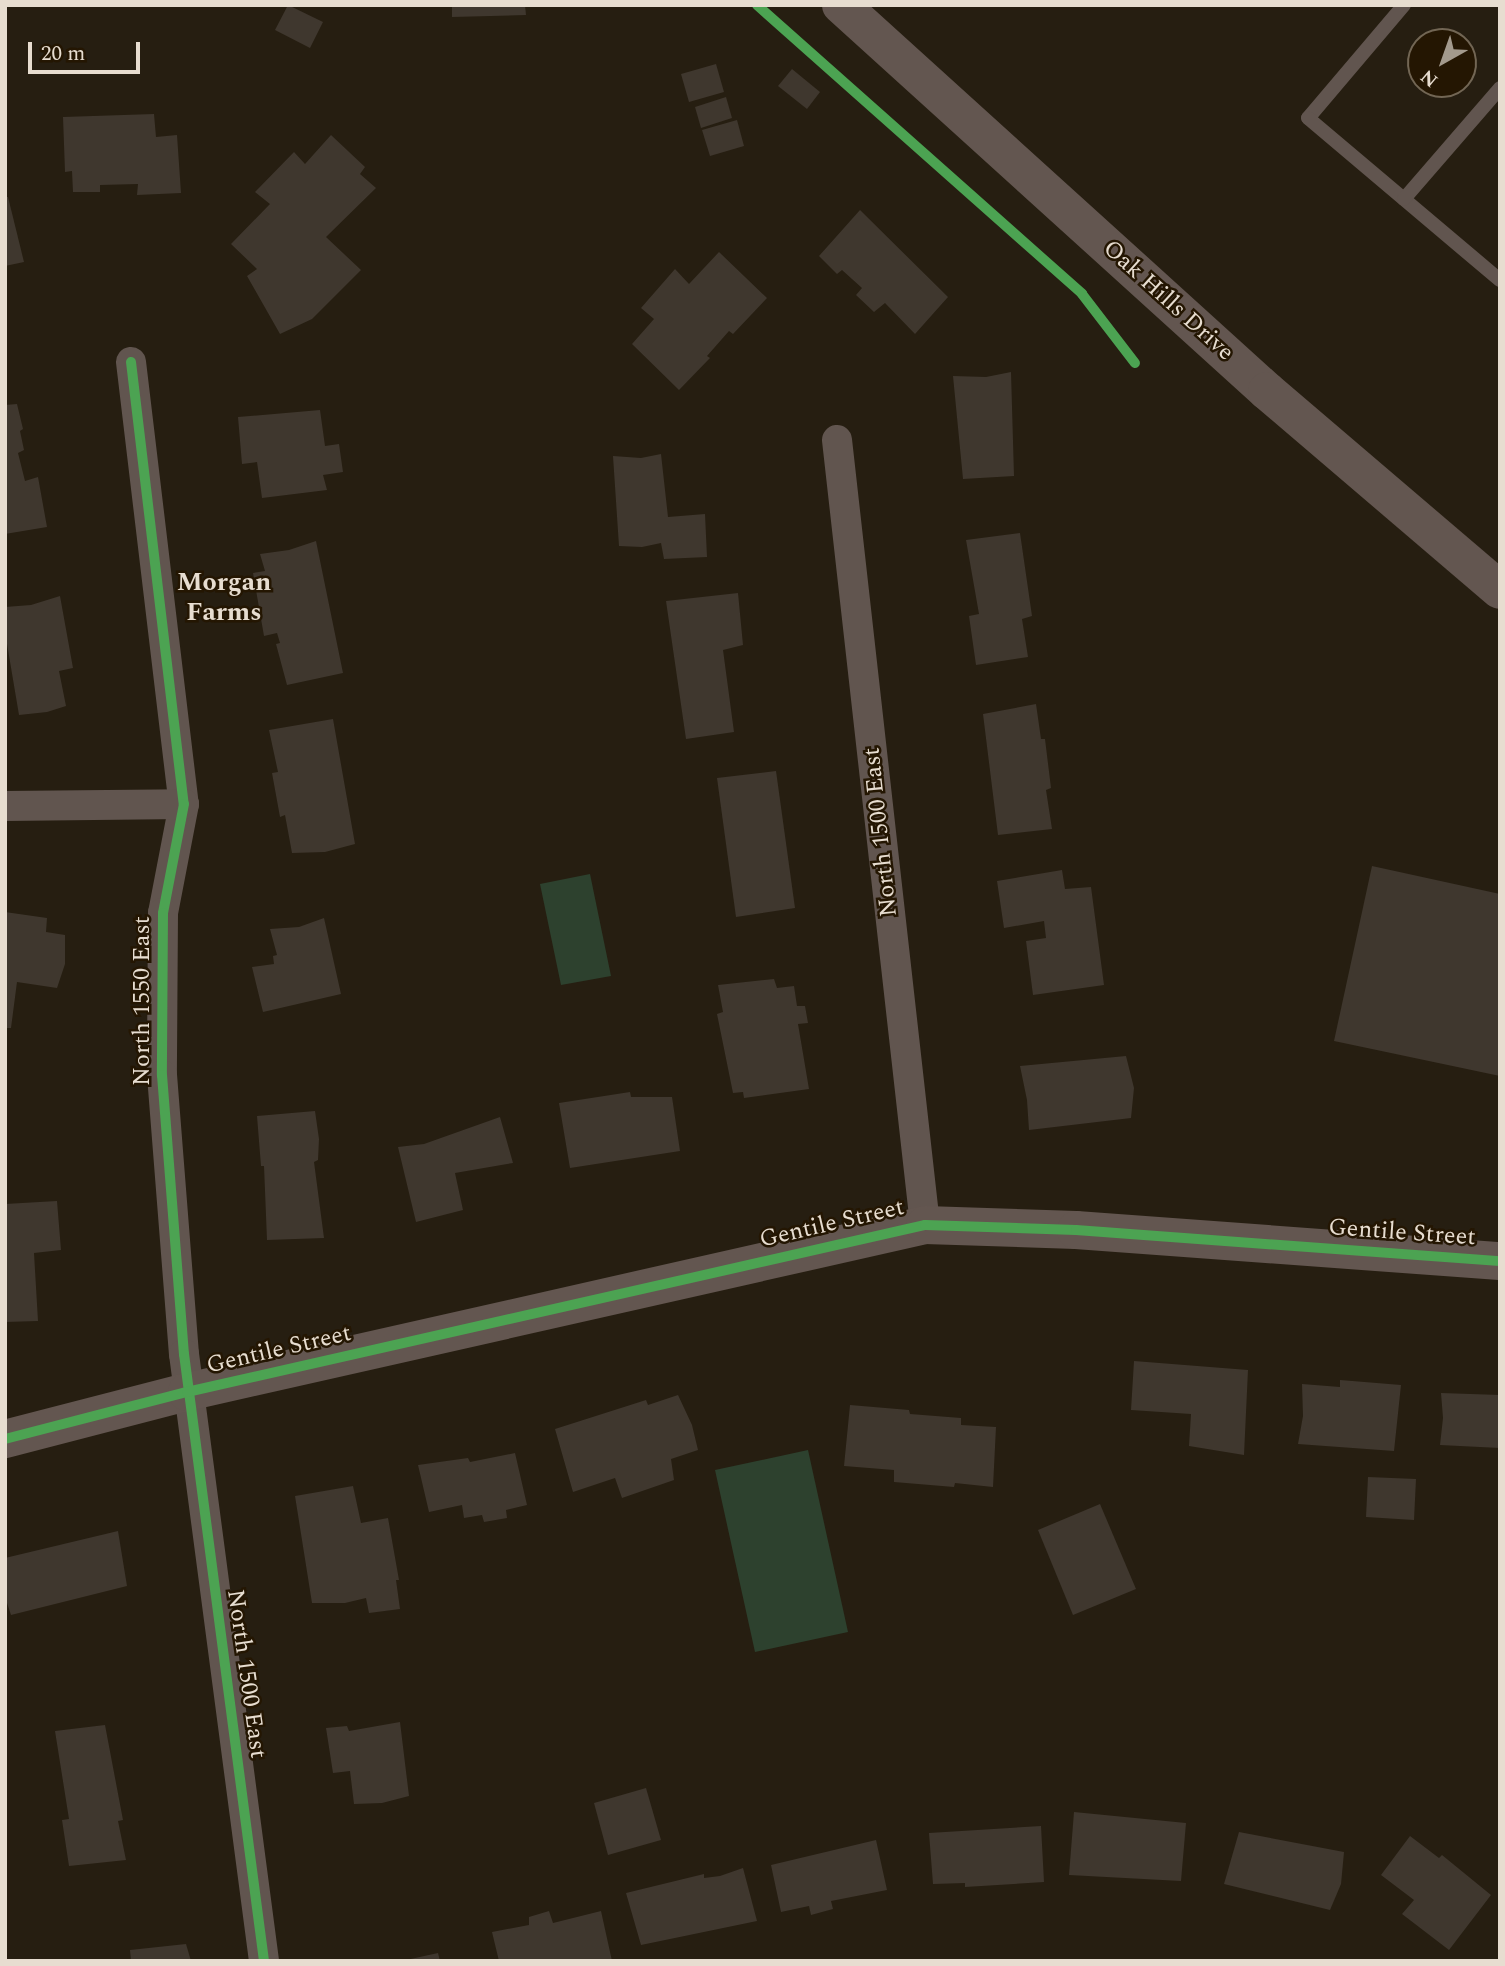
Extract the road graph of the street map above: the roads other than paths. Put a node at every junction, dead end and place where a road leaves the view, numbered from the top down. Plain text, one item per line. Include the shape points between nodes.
1 (841, 5) edge
2 (1404, 5) edge
3 (1500, 88) edge
4 (1404, 199) junction
5 (1500, 280) edge
6 (131, 362) dead end
7 (836, 440) dead end
8 (1500, 590) edge
9 (184, 804) junction
10 (5, 806) edge
11 (925, 1225) junction
12 (1500, 1261) edge
13 (187, 1392) junction
14 (5, 1439) edge
15 (264, 1961) edge

1 - 8 street, Oak Hills Drive via 1267,391
2 - 4 lane via 1308,118
3 - 4 lane
4 - 5 lane
6 - 9 street, North 1550 East
7 - 11 street, North 1500 East
9 - 10 street
9 - 13 street, North 1550 East via 163,914 162,1075
11 - 12 street, Gentile Street via 1076,1230
11 - 13 street, Gentile Street
13 - 14 street, Gentile Street
13 - 15 street, North 1500 East

